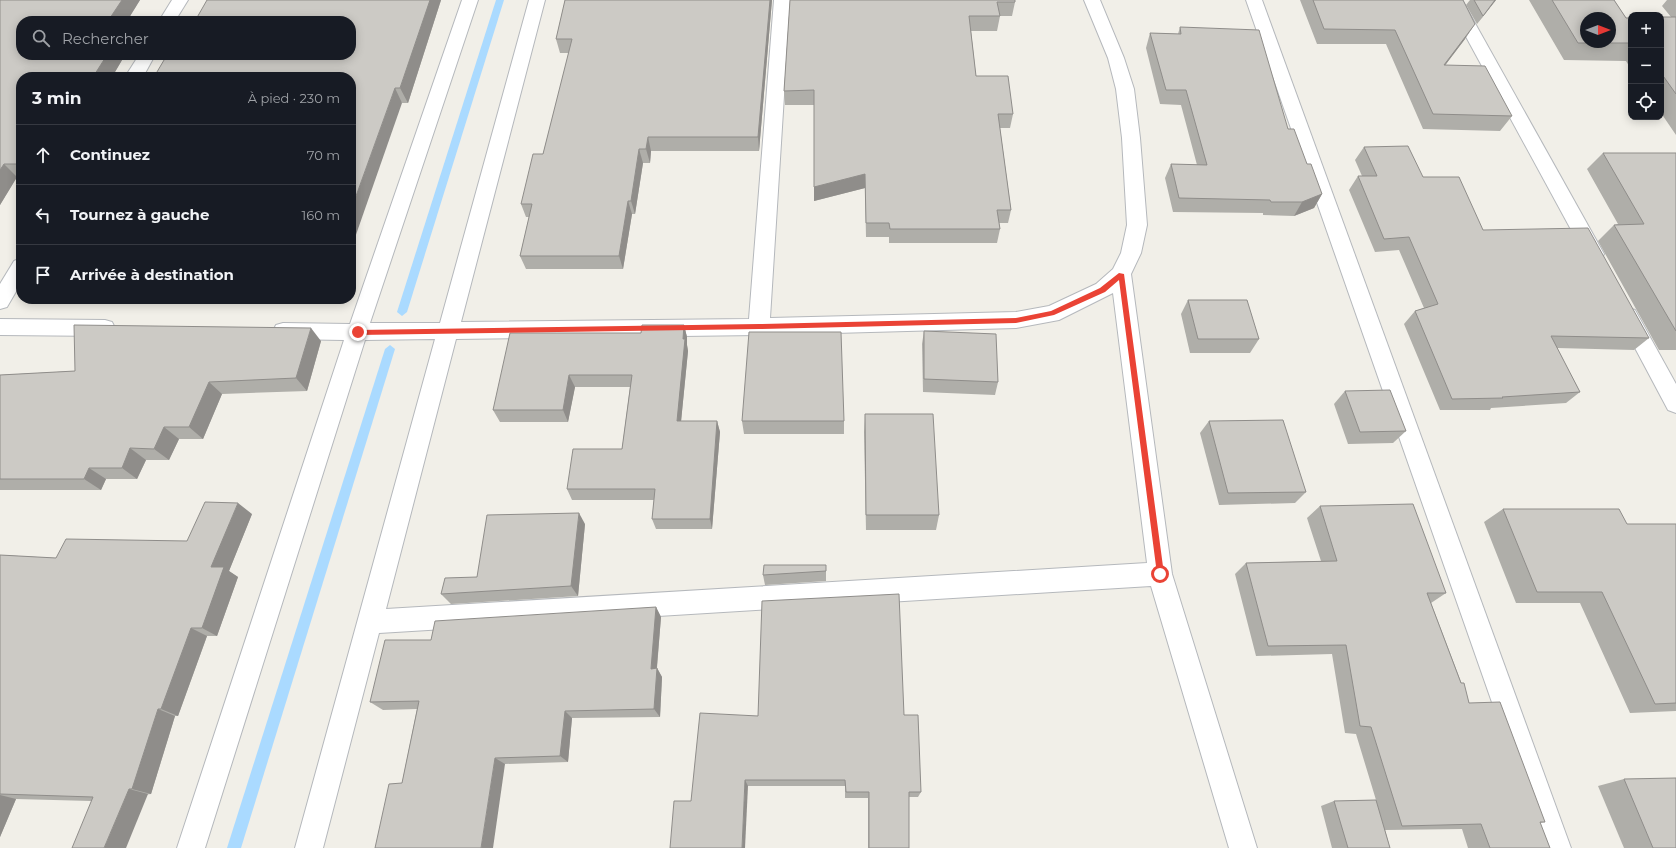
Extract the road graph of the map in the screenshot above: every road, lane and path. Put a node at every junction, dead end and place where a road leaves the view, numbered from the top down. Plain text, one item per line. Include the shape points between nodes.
1 (180, 0) edge
2 (470, 0) edge
3 (537, 0) edge
4 (782, 0) edge
5 (1092, 0) edge
6 (1254, 0) edge
7 (1454, 0) edge
8 (170, 16) edge
9 (144, 60) edge
10 (137, 72) edge
11 (1600, 266) edge
12 (16, 274) edge
13 (1121, 274) junction
14 (0, 301) edge
15 (1620, 301) edge
16 (0, 327) edge
17 (759, 327) junction
18 (127, 329) edge
19 (262, 331) edge
20 (447, 331) junction
21 (358, 332) junction
22 (1676, 404) edge
23 (1160, 574) junction
24 (370, 622) junction
25 (191, 848) edge
26 (309, 848) edge
27 (1243, 848) edge
28 (1557, 848) edge

1 - 8 street
2 - 21 street
3 - 20 street
4 - 17 street
5 - 13 street via 1116,58 1125,89 1131,138 1137,225 1131,253
6 - 28 street
7 - 11 street
9 - 10 street
12 - 14 street
13 - 17 street via 1102,290 1052,314 1016,320
13 - 23 street
15 - 22 street
16 - 18 street
17 - 20 street
19 - 21 street
20 - 21 street
20 - 24 street
21 - 25 street
23 - 24 street
23 - 27 street
24 - 26 street

